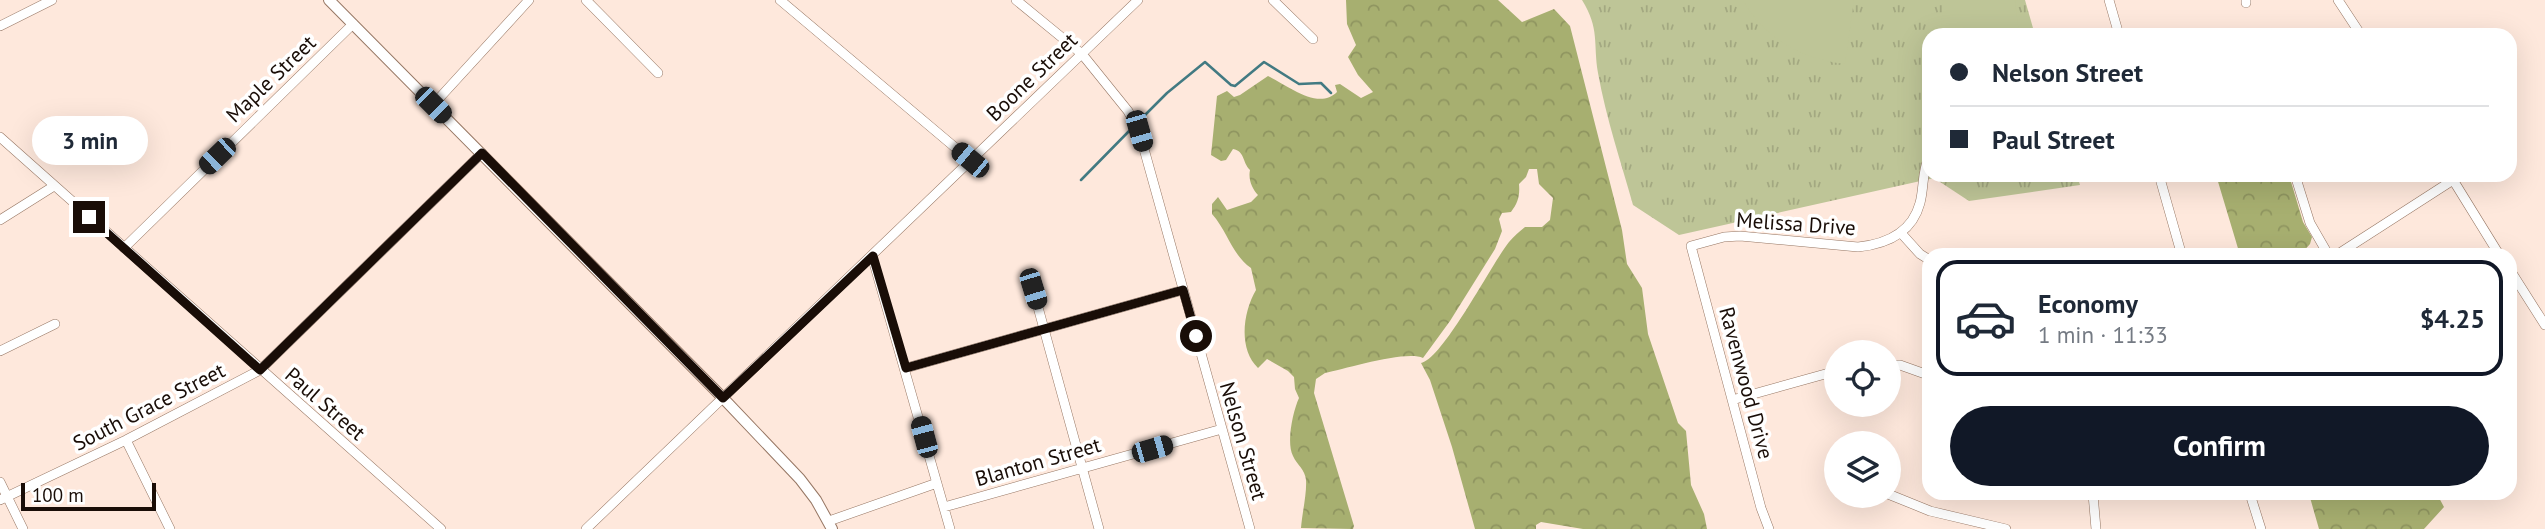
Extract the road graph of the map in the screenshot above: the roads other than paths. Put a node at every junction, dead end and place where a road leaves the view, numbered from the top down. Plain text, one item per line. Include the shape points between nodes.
1 (52, 0) edge
2 (329, 0) edge
3 (529, 0) edge
4 (586, 0) edge
5 (780, 0) edge
6 (1016, 0) edge
7 (1138, 0) edge
8 (1273, 0) edge
9 (2109, 0) edge
10 (2338, 0) edge
11 (353, 24) junction
12 (0, 26) edge
13 (2117, 28) edge
14 (2356, 28) edge
15 (1313, 39) dead end
16 (1082, 54) junction
17 (658, 73) dead end
18 (433, 105) junction
19 (0, 137) edge
20 (482, 153) junction
21 (970, 160) junction
22 (1923, 182) edge
23 (2162, 182) edge
24 (2297, 182) edge
25 (2446, 182) edge
26 (2454, 182) edge
27 (54, 186) junction
28 (0, 220) edge
29 (1901, 233) junction
30 (1691, 246) joint
31 (124, 248) junction
32 (2180, 248) edge
33 (2324, 248) edge
34 (2347, 248) edge
35 (2495, 248) edge
36 (1922, 255) edge
37 (873, 256) junction
38 (2517, 281) edge
39 (1033, 289) dead end
40 (1183, 290) junction
41 (55, 324) dead end
42 (2545, 325) edge
43 (1046, 329) junction
44 (0, 351) edge
45 (1901, 365) edge
46 (906, 368) junction
47 (260, 370) junction
48 (1922, 373) edge
49 (1824, 374) edge
50 (723, 398) junction
51 (1732, 400) junction
52 (1222, 429) junction
53 (126, 440) junction
54 (1082, 468) junction
55 (0, 482) edge
56 (937, 483) junction
57 (3, 498) edge
58 (1901, 500) edge
59 (2094, 500) edge
60 (2252, 500) edge
61 (944, 507) junction
62 (830, 525) edge
63 (23, 529) edge
64 (170, 529) edge
65 (441, 529) edge
66 (586, 529) edge
67 (950, 529) edge
68 (1100, 529) edge
69 (1250, 529) edge
70 (1769, 529) edge
71 (2006, 529) edge
72 (2096, 529) edge
73 (2260, 529) edge

1 - 12 street
2 - 11 main road
3 - 18 street
4 - 17 street
5 - 21 street
6 - 16 street, Nelson Street
7 - 16 street, Boone Street
8 - 15 street
9 - 13 street
10 - 14 street
11 - 18 main road
11 - 31 street, Maple Street
16 - 21 street, Boone Street
16 - 40 street, Nelson Street via 1139,131
18 - 20 main road
19 - 27 street, Paul Street
20 - 47 street, South Grace Street
20 - 50 main road
21 - 37 street, Boone Street
22 - 29 street via 1915,217
23 - 32 street
24 - 33 street via 2310,223
25 - 34 street
26 - 35 street
27 - 28 street
27 - 31 street, Paul Street
29 - 30 street, Melissa Drive via 1890,241 1858,247 1740,236
29 - 36 street
30 - 51 street, Ravenwood Drive
31 - 47 street, Paul Street
37 - 46 street
37 - 50 street, Boone Street
38 - 42 street
39 - 43 street
40 - 43 street
40 - 52 street, Nelson Street
41 - 44 street
43 - 46 street
43 - 54 street
45 - 48 street
46 - 56 street
47 - 53 street, South Grace Street
47 - 65 street, Paul Street
49 - 51 street
50 - 62 main road via 800,479
50 - 66 street, Boone Street
51 - 70 street, Ravenwood Drive
52 - 54 street, Blanton Street
52 - 69 street, Nelson Street
53 - 57 street, South Grace Street
53 - 64 street
54 - 61 street, Blanton Street
54 - 68 street
55 - 57 street
56 - 61 street
56 - 62 street
57 - 63 street
58 - 71 street via 1930,512
59 - 72 street
60 - 73 street
61 - 67 street

